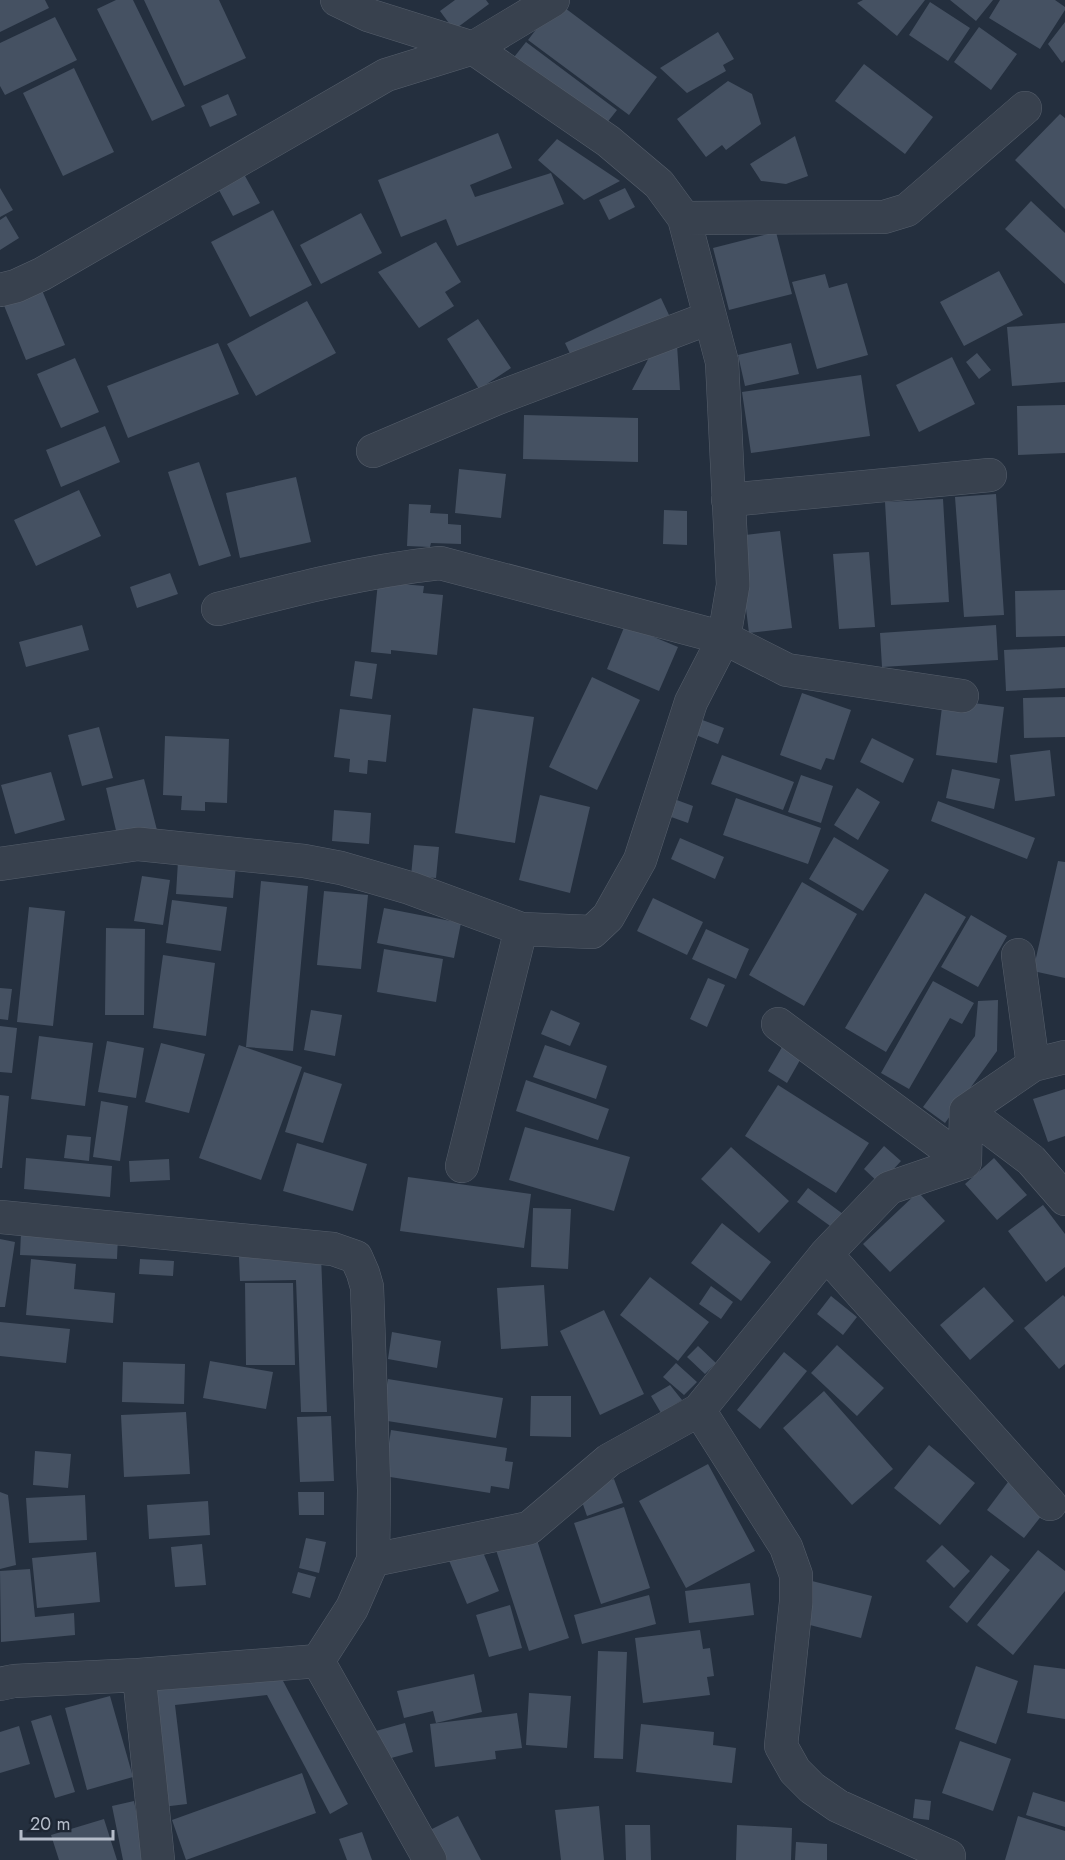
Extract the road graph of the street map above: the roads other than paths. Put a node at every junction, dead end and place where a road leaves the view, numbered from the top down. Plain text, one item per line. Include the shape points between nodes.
1 (337, 0) edge
2 (553, 0) edge
3 (472, 48) junction
4 (1025, 108) dead end
5 (684, 218) junction
6 (0, 290) edge
7 (709, 318) junction
8 (374, 451) dead end
9 (990, 475) dead end
10 (728, 500) junction
11 (218, 609) dead end
12 (724, 638) junction
13 (962, 696) dead end
14 (0, 864) edge
15 (521, 929) junction
16 (1018, 955) dead end
17 (778, 1024) dead end
18 (1065, 1057) edge
19 (1033, 1065) junction
20 (966, 1111) junction
21 (965, 1162) junction
22 (462, 1166) dead end
23 (1065, 1199) edge
24 (0, 1217) edge
25 (826, 1254) junction
26 (699, 1410) junction
27 (1050, 1504) dead end
28 (373, 1560) junction
29 (318, 1661) junction
30 (139, 1675) junction
31 (0, 1684) edge
32 (949, 1856) dead end
33 (158, 1860) edge
34 (430, 1860) edge

1 - 3 street via 368,15
2 - 3 street
3 - 5 street via 608,141 658,184
3 - 6 street via 386,75 42,274
4 - 5 street via 907,210 884,217
5 - 7 street
7 - 8 street via 495,399
7 - 10 street via 722,362
9 - 10 street
10 - 12 street via 733,585
11 - 12 street via 319,583 440,563
12 - 13 street via 787,670
12 - 15 street via 691,702 640,860 608,917 592,932
14 - 15 street via 138,844 304,861 410,888
15 - 22 street
16 - 19 street
17 - 21 street
18 - 19 street
19 - 20 street
20 - 21 street
20 - 23 street via 1031,1160
21 - 25 street via 889,1188
24 - 28 street via 333,1249 356,1257 367,1287
25 - 26 street
25 - 27 street
26 - 28 street via 609,1460 530,1528
26 - 32 street via 786,1547 796,1575 781,1746 795,1771 838,1806
28 - 29 street via 352,1608
29 - 30 street
29 - 34 street
30 - 31 street
30 - 33 street

